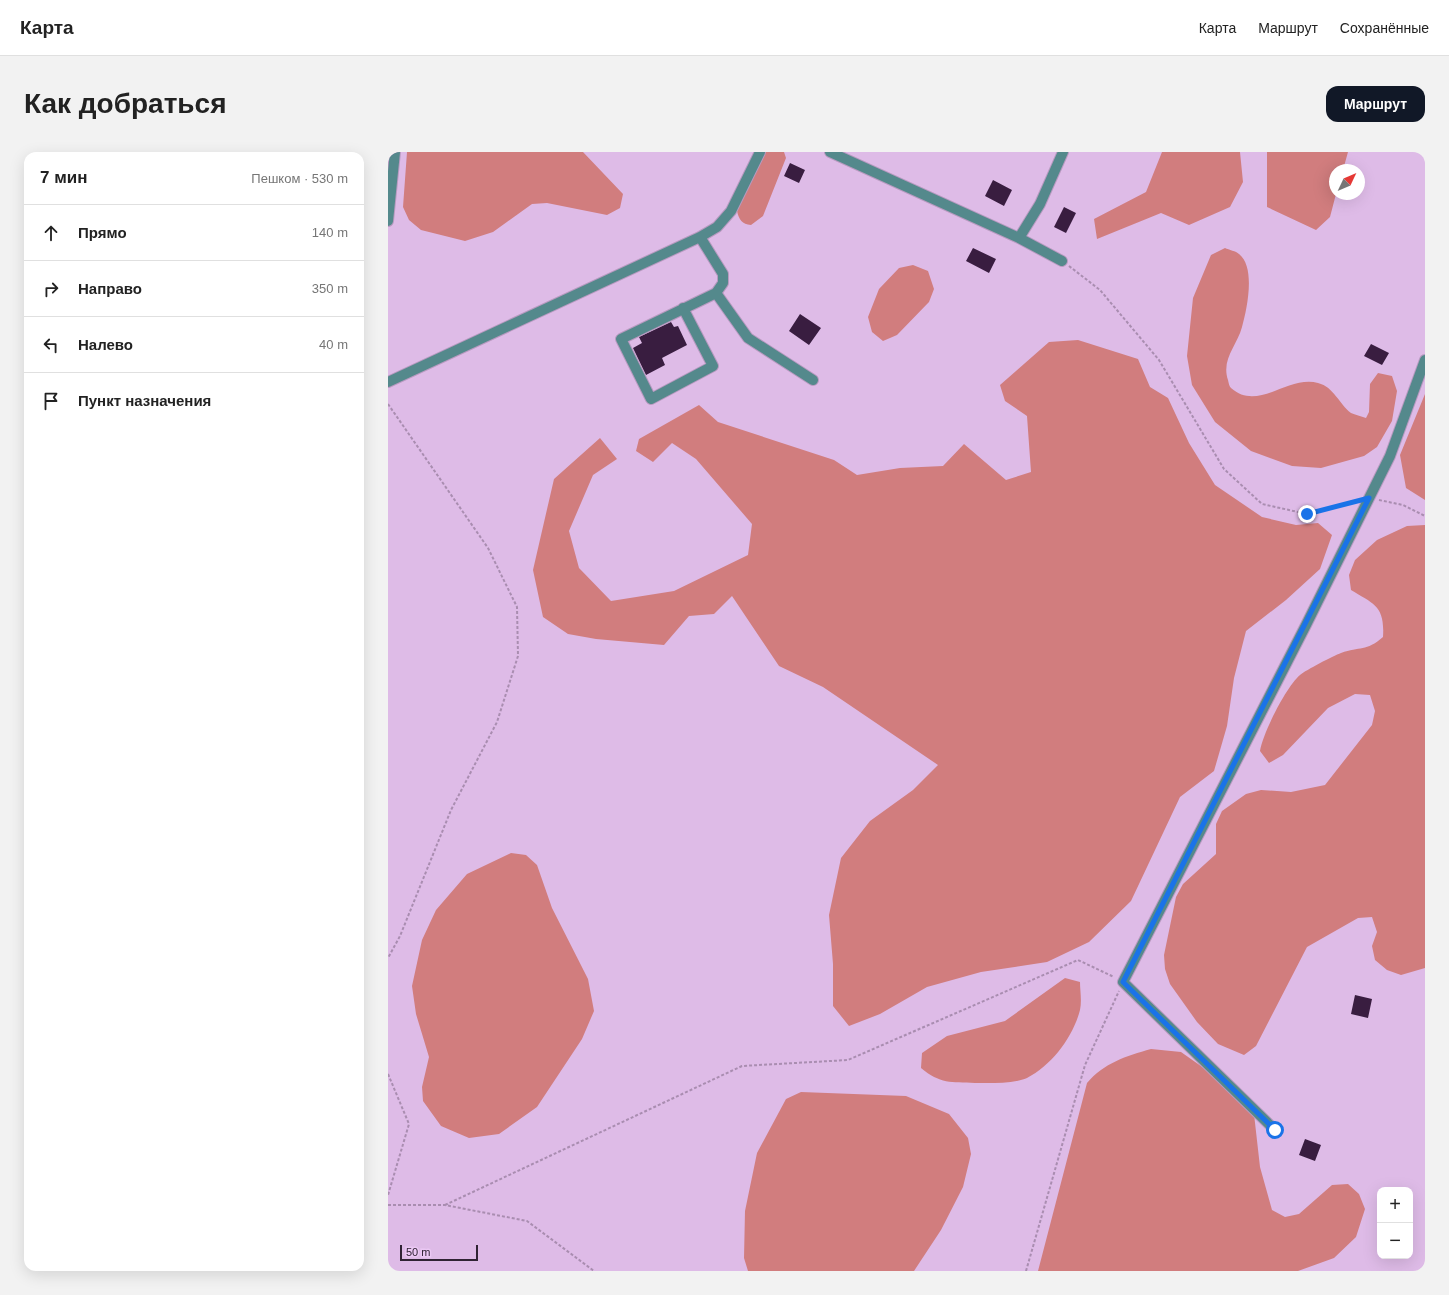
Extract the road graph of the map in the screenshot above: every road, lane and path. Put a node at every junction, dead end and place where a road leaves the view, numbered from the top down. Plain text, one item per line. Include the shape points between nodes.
1 (395, 152) edge
2 (760, 152) edge
3 (830, 152) edge
4 (1063, 152) edge
5 (388, 221) edge
6 (700, 237) junction
7 (1019, 238) junction
8 (1062, 260) joint
9 (716, 293) junction
10 (683, 308) junction
11 (1425, 360) edge
12 (813, 380) dead end
13 (388, 382) edge
14 (388, 404) edge
15 (1369, 498) junction
16 (1425, 516) edge
17 (388, 958) edge
18 (1123, 982) junction
19 (388, 1074) edge
20 (1275, 1130) dead end
21 (388, 1195) edge
22 (388, 1205) edge
23 (445, 1205) junction
24 (594, 1271) edge
25 (1026, 1271) edge

1 - 5 street
2 - 6 street via 731,211 717,227
3 - 7 street
4 - 7 street via 1040,204
6 - 9 street via 723,274 722,283
6 - 13 street
7 - 8 street
8 - 15 path via 1100,290 1159,360 1224,469 1262,504 1307,514
9 - 10 street
9 - 12 street via 748,338
10 - 10 street via 621,339 651,399 713,366
11 - 15 street via 1390,456
14 - 17 path via 488,548 517,607 518,656 497,722 451,810 400,936
15 - 16 path via 1403,505
15 - 18 street
18 - 20 street
18 - 23 path via 1078,960 848,1060 742,1066
18 - 25 path via 1085,1065
19 - 21 path via 409,1124
22 - 23 path
23 - 24 path via 527,1221

